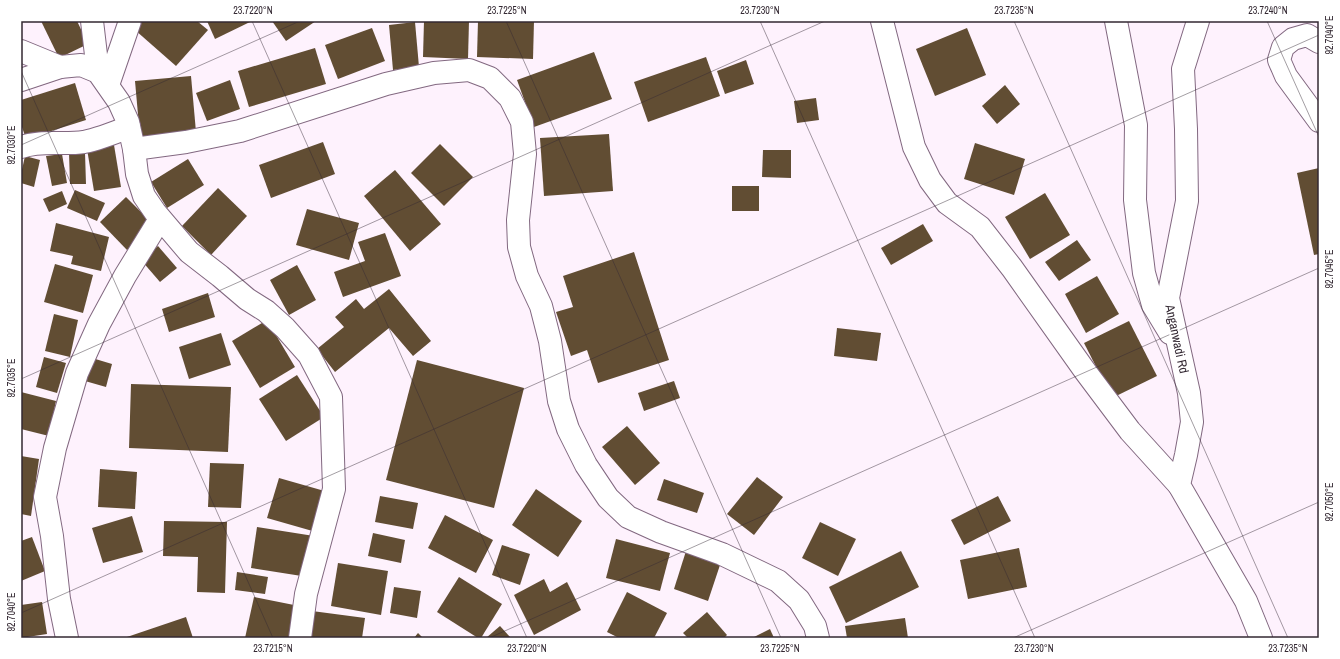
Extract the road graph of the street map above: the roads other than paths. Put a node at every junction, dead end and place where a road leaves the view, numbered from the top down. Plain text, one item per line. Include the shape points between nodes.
1 (92, 21) edge
2 (130, 21) edge
3 (882, 21) edge
4 (1116, 21) edge
5 (1198, 21) edge
6 (1319, 42) edge
7 (21, 50) edge
8 (60, 67) junction
9 (103, 79) junction
10 (21, 80) edge
11 (1319, 121) edge
12 (129, 127) junction
13 (21, 147) edge
14 (134, 149) junction
15 (160, 219) junction
16 (1180, 349) junction
17 (1179, 485) junction
18 (67, 638) edge
19 (300, 638) edge
20 (818, 638) edge
21 (1262, 638) edge

1 - 9 street
2 - 9 street
3 - 17 street via 914,147 930,180 948,203 980,227 1130,431
4 - 16 street via 1136,125 1135,200 1144,273 1153,305
5 - 16 street, Anganwadi Rd via 1183,69 1187,201 1168,298
6 - 11 street via 1307,35 1293,39 1283,47 1279,60 1286,76
7 - 8 street
8 - 9 street via 81,65
8 - 10 street
9 - 12 street via 119,102
12 - 13 street via 83,142 30,144
12 - 14 street
14 - 15 street via 137,174 144,196
14 - 20 street via 240,131 386,84 434,73 469,70 490,78 510,98 522,122 525,154 518,220 519,246 527,276 541,306 550,341 559,401 568,429 586,465 608,498 628,517 722,554 778,581 799,600 815,626
15 - 18 street via 99,324 77,373 55,448 45,497
15 - 19 street via 189,252 285,328 309,355 331,397 334,488 306,594
16 - 17 street, Anganwadi Rd via 1192,422
17 - 21 street via 1246,601

